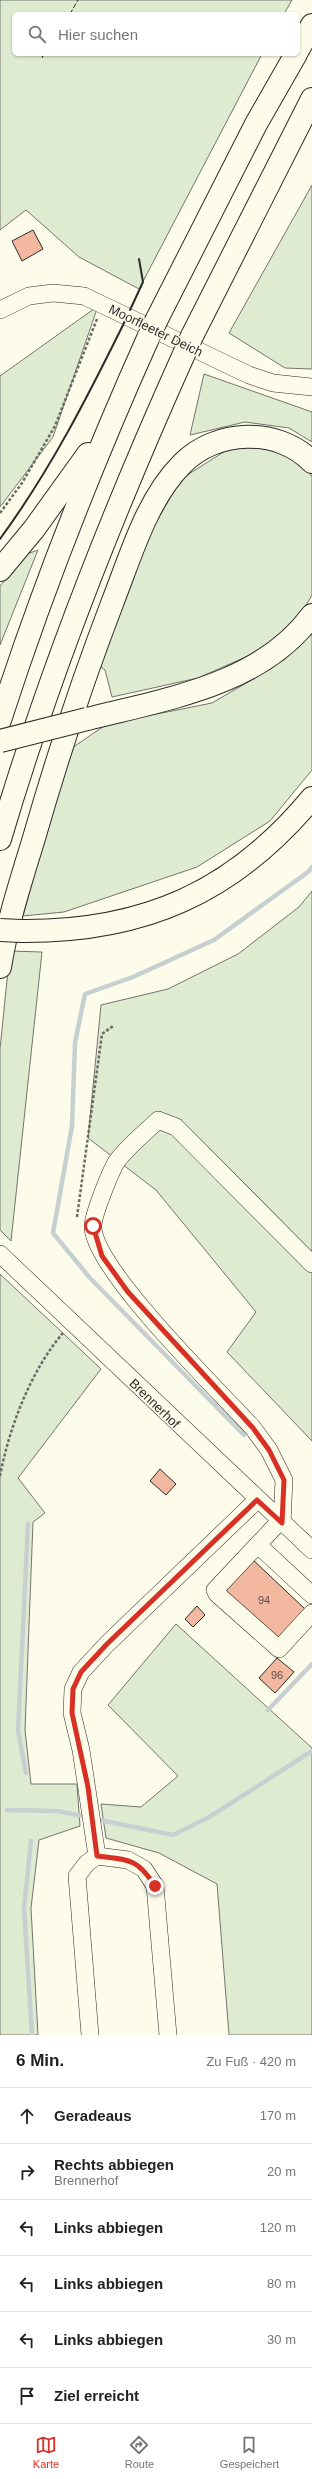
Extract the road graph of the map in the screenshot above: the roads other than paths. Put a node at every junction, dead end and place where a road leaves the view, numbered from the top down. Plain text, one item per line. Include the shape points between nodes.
1 (312, 25) edge
2 (300, 46) edge
3 (295, 56) edge
4 (312, 99) edge
5 (0, 310) edge
6 (312, 387) edge
7 (116, 409) junction
8 (312, 462) edge
9 (0, 570) edge
10 (312, 614) edge
11 (0, 720) edge
12 (0, 741) edge
13 (312, 798) edge
14 (0, 839) edge
15 (10, 931) edge
16 (0, 967) edge
17 (0, 1254) edge
18 (312, 1264) edge
19 (257, 1500) junction
20 (281, 1522) junction
21 (258, 1545) junction
22 (312, 1550) edge
23 (312, 1595) edge
24 (312, 1613) edge
25 (97, 1856) junction
26 (90, 2035) edge
27 (168, 2035) edge

1 - 2 highway
3 - 7 highway via 246,145 153,328
4 - 14 highway via 188,345 99,551 42,704
5 - 6 street, Moorfleeter Deich via 29,296 53,293 84,296 249,375 273,383
7 - 9 highway via 72,478
7 - 11 highway via 66,535
8 - 16 highway via 290,446 273,440 249,436 226,439 201,448 182,463 153,505 129,559 54,767 12,913
10 - 12 highway, bridge via 284,645 240,673 180,695
13 - 15 highway via 283,831 239,869 193,896 138,918 115,923 62,930
17 - 19 street, Brennerhof
18 - 20 street via 176,1127 158,1120 117,1161 101,1198 93,1226 102,1256 128,1292 253,1428 269,1450 284,1480
19 - 20 street, Brennerhof
19 - 25 street via 81,1672 73,1689 72,1713 88,1787
20 - 21 street
20 - 22 street, Brennerhof
21 - 23 street
21 - 24 street via 218,1586 217,1594 280,1649
25 - 26 street via 86,1863 77,1876
25 - 27 street via 128,1860 144,1869 155,1886

